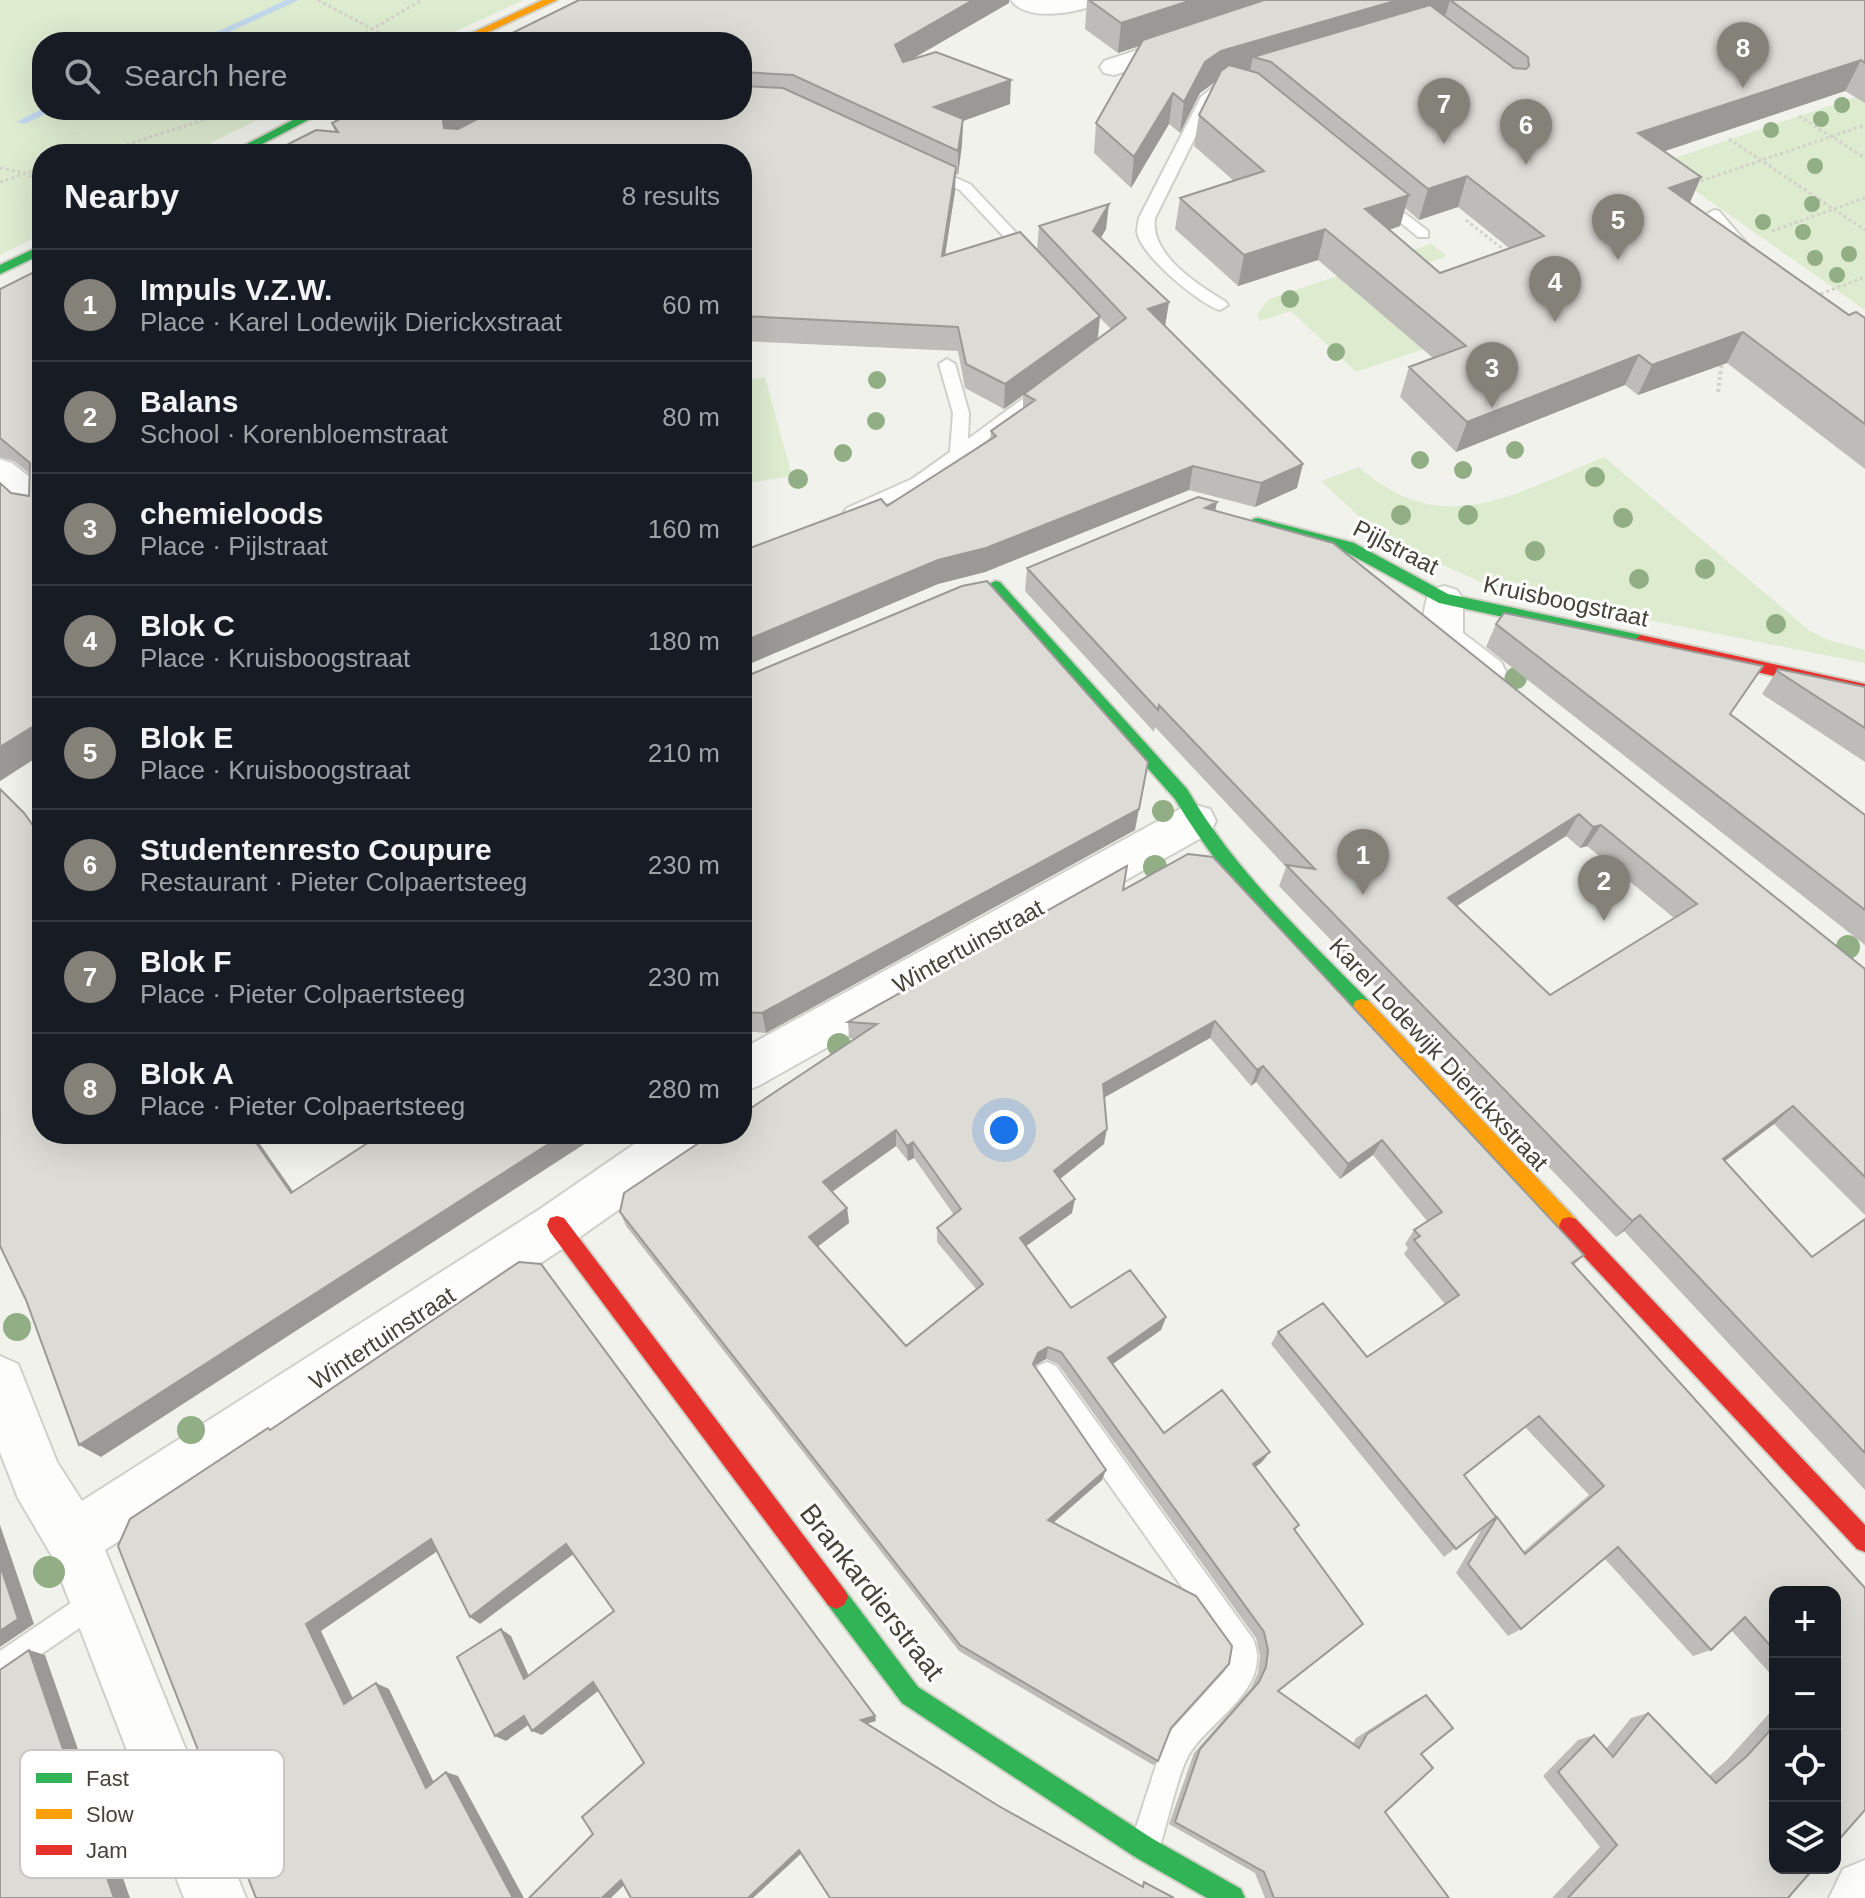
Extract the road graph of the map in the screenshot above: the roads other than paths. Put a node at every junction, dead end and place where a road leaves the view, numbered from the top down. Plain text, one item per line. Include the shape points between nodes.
1 (1024, 0) edge
2 (1086, 0) edge
3 (560, 4) edge
4 (485, 32) edge
5 (513, 32) edge
6 (1214, 33) edge
7 (1114, 67) dead end
8 (1251, 78) edge
9 (1222, 87) junction
10 (1250, 96) edge
11 (318, 120) edge
12 (327, 120) edge
13 (259, 144) edge
14 (293, 144) edge
15 (911, 162) edge
16 (1363, 184) edge
17 (1714, 214) road end
18 (1423, 234) dead end
19 (32, 254) edge
20 (1039, 265) edge
21 (0, 270) edge
22 (1810, 298) edge
23 (1220, 305) dead end
24 (947, 364) dead end
25 (1061, 379) edge
26 (958, 454) junction
27 (0, 471) edge
28 (32, 498) edge
29 (1233, 516) edge
30 (830, 522) edge
31 (994, 585) edge
32 (1444, 599) junction
33 (1865, 690) edge
34 (1520, 699) edge
35 (1195, 821) junction
36 (752, 1066) edge
37 (674, 1144) edge
38 (557, 1225) junction
39 (1047, 1375) edge
40 (0, 1382) edge
41 (73, 1539) junction
42 (1865, 1541) edge
43 (96, 1600) junction
44 (0, 1668) edge
45 (156, 1750) edge
46 (1144, 1848) junction
47 (207, 1878) edge
48 (1865, 1891) edge
49 (215, 1898) edge
50 (1232, 1898) edge
51 (1860, 1898) edge

1 - 2 street via 1057,8
3 - 4 street
3 - 5 street
6 - 7 street
8 - 9 lane
9 - 10 lane
9 - 23 lane via 1208,97 1147,218 1145,232 1153,248
11 - 13 street
12 - 14 street
15 - 20 lane via 965,187
16 - 18 lane
17 - 22 lane via 1737,244
19 - 21 street
24 - 26 lane via 961,413
25 - 26 lane
26 - 30 lane via 918,483
27 - 28 street
29 - 32 street, Pijlstraat via 1349,547
31 - 35 street, Karel Lodewijk Dierickxstraat via 1181,794
32 - 33 street, Kruisboogstraat
32 - 34 street via 1444,638
35 - 36 street, Wintertuinstraat
35 - 42 street, Karel Lodewijk Dierickxstraat via 1239,877
37 - 38 street, Wintertuinstraat
38 - 41 street, Wintertuinstraat
38 - 46 street, Brankardierstraat via 910,1695
39 - 46 lane via 1243,1649 1238,1678 1178,1744
40 - 41 street via 37,1479
41 - 43 street
43 - 44 lane
43 - 45 street
46 - 50 street, Brankardierstraat
47 - 49 street
48 - 51 street

